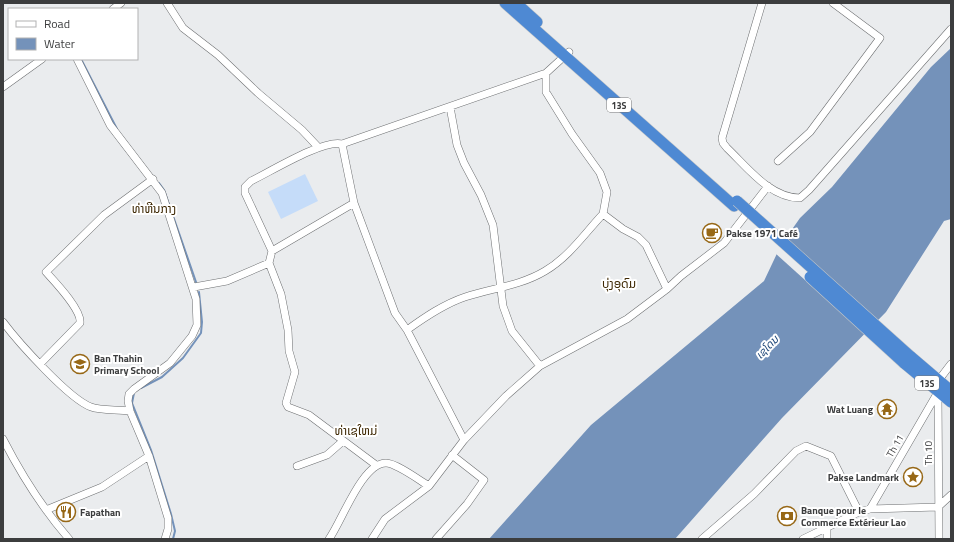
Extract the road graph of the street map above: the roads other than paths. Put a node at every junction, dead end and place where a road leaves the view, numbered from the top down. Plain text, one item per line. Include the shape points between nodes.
1 (167, 3) edge
2 (505, 3) edge
3 (516, 3) edge
4 (762, 3) edge
5 (833, 3) edge
6 (951, 29) edge
7 (567, 54) junction
8 (41, 60) edge
9 (78, 60) edge
10 (546, 73) junction
11 (3, 87) edge
12 (450, 107) junction
13 (342, 144) junction
14 (318, 147) junction
15 (778, 162) dead end
16 (153, 179) junction
17 (768, 186) junction
18 (354, 203) junction
19 (604, 214) junction
20 (272, 251) junction
21 (269, 263) junction
22 (194, 287) junction
23 (502, 288) junction
24 (667, 289) junction
25 (3, 322) edge
26 (407, 330) junction
27 (907, 360) junction
28 (40, 364) junction
29 (951, 364) edge
30 (540, 366) junction
31 (938, 381) junction
32 (951, 391) edge
33 (938, 392) junction
34 (951, 402) edge
35 (130, 411) junction
36 (3, 439) edge
37 (464, 440) junction
38 (343, 441) junction
39 (452, 455) junction
40 (149, 456) junction
41 (376, 465) junction
42 (297, 466) dead end
43 (429, 486) junction
44 (950, 498) edge
45 (938, 507) junction
46 (870, 509) junction
47 (46, 510) junction
48 (859, 512) junction
49 (827, 528) junction
50 (69, 539) edge
51 (165, 539) edge
52 (329, 539) edge
53 (372, 539) edge
54 (436, 539) edge
55 (702, 539) edge
56 (803, 539) edge
57 (827, 539) edge
58 (939, 539) edge

1 - 14 street via 183,28 218,55
2 - 7 highway, 13S
3 - 7 highway, 13S
4 - 17 street via 722,138 727,148
5 - 15 street via 880,38 810,132
6 - 17 street via 800,198 785,196
7 - 10 street
7 - 27 highway, 13S, bridge
8 - 11 street
9 - 16 street via 110,125
10 - 12 street
10 - 19 street via 546,92 600,173 607,192
12 - 13 street
12 - 23 street via 457,145 493,225
13 - 14 street
13 - 18 street
14 - 20 street via 250,181 246,187 245,193
16 - 22 street via 162,193
16 - 28 street via 104,215 46,272 81,319
17 - 24 street via 724,243
18 - 20 street
18 - 26 street via 395,313
19 - 23 street via 558,263 527,280
19 - 24 street via 623,229 638,236 646,245
20 - 21 street
21 - 22 street via 227,281
21 - 38 street via 281,294 294,372 286,403 288,407 309,415
22 - 35 street via 198,313 197,325 192,336 170,363 129,394
23 - 26 street via 450,303
23 - 30 street via 503,306 512,331
24 - 30 street via 627,319
25 - 28 street
26 - 37 street
27 - 31 highway, 13S
27 - 33 highway, 13S
28 - 35 street via 89,406 97,409
29 - 31 street
30 - 37 street via 506,396
31 - 32 highway, 13S
33 - 34 highway, 13S
33 - 45 street, Th 10
33 - 46 street, Th 11
35 - 40 street
36 - 47 street
37 - 39 street
38 - 41 street
38 - 42 street via 327,455
39 - 43 street
39 - 54 street via 484,480
40 - 47 street via 102,487
40 - 51 street via 168,518
41 - 43 street via 387,463
41 - 52 street via 362,480
43 - 53 street via 385,520
44 - 45 street
45 - 46 street
45 - 58 street, Th 10
46 - 48 street
47 - 50 street
48 - 49 street
48 - 55 street via 831,456 806,446 796,451 754,494
49 - 56 street
49 - 57 street

